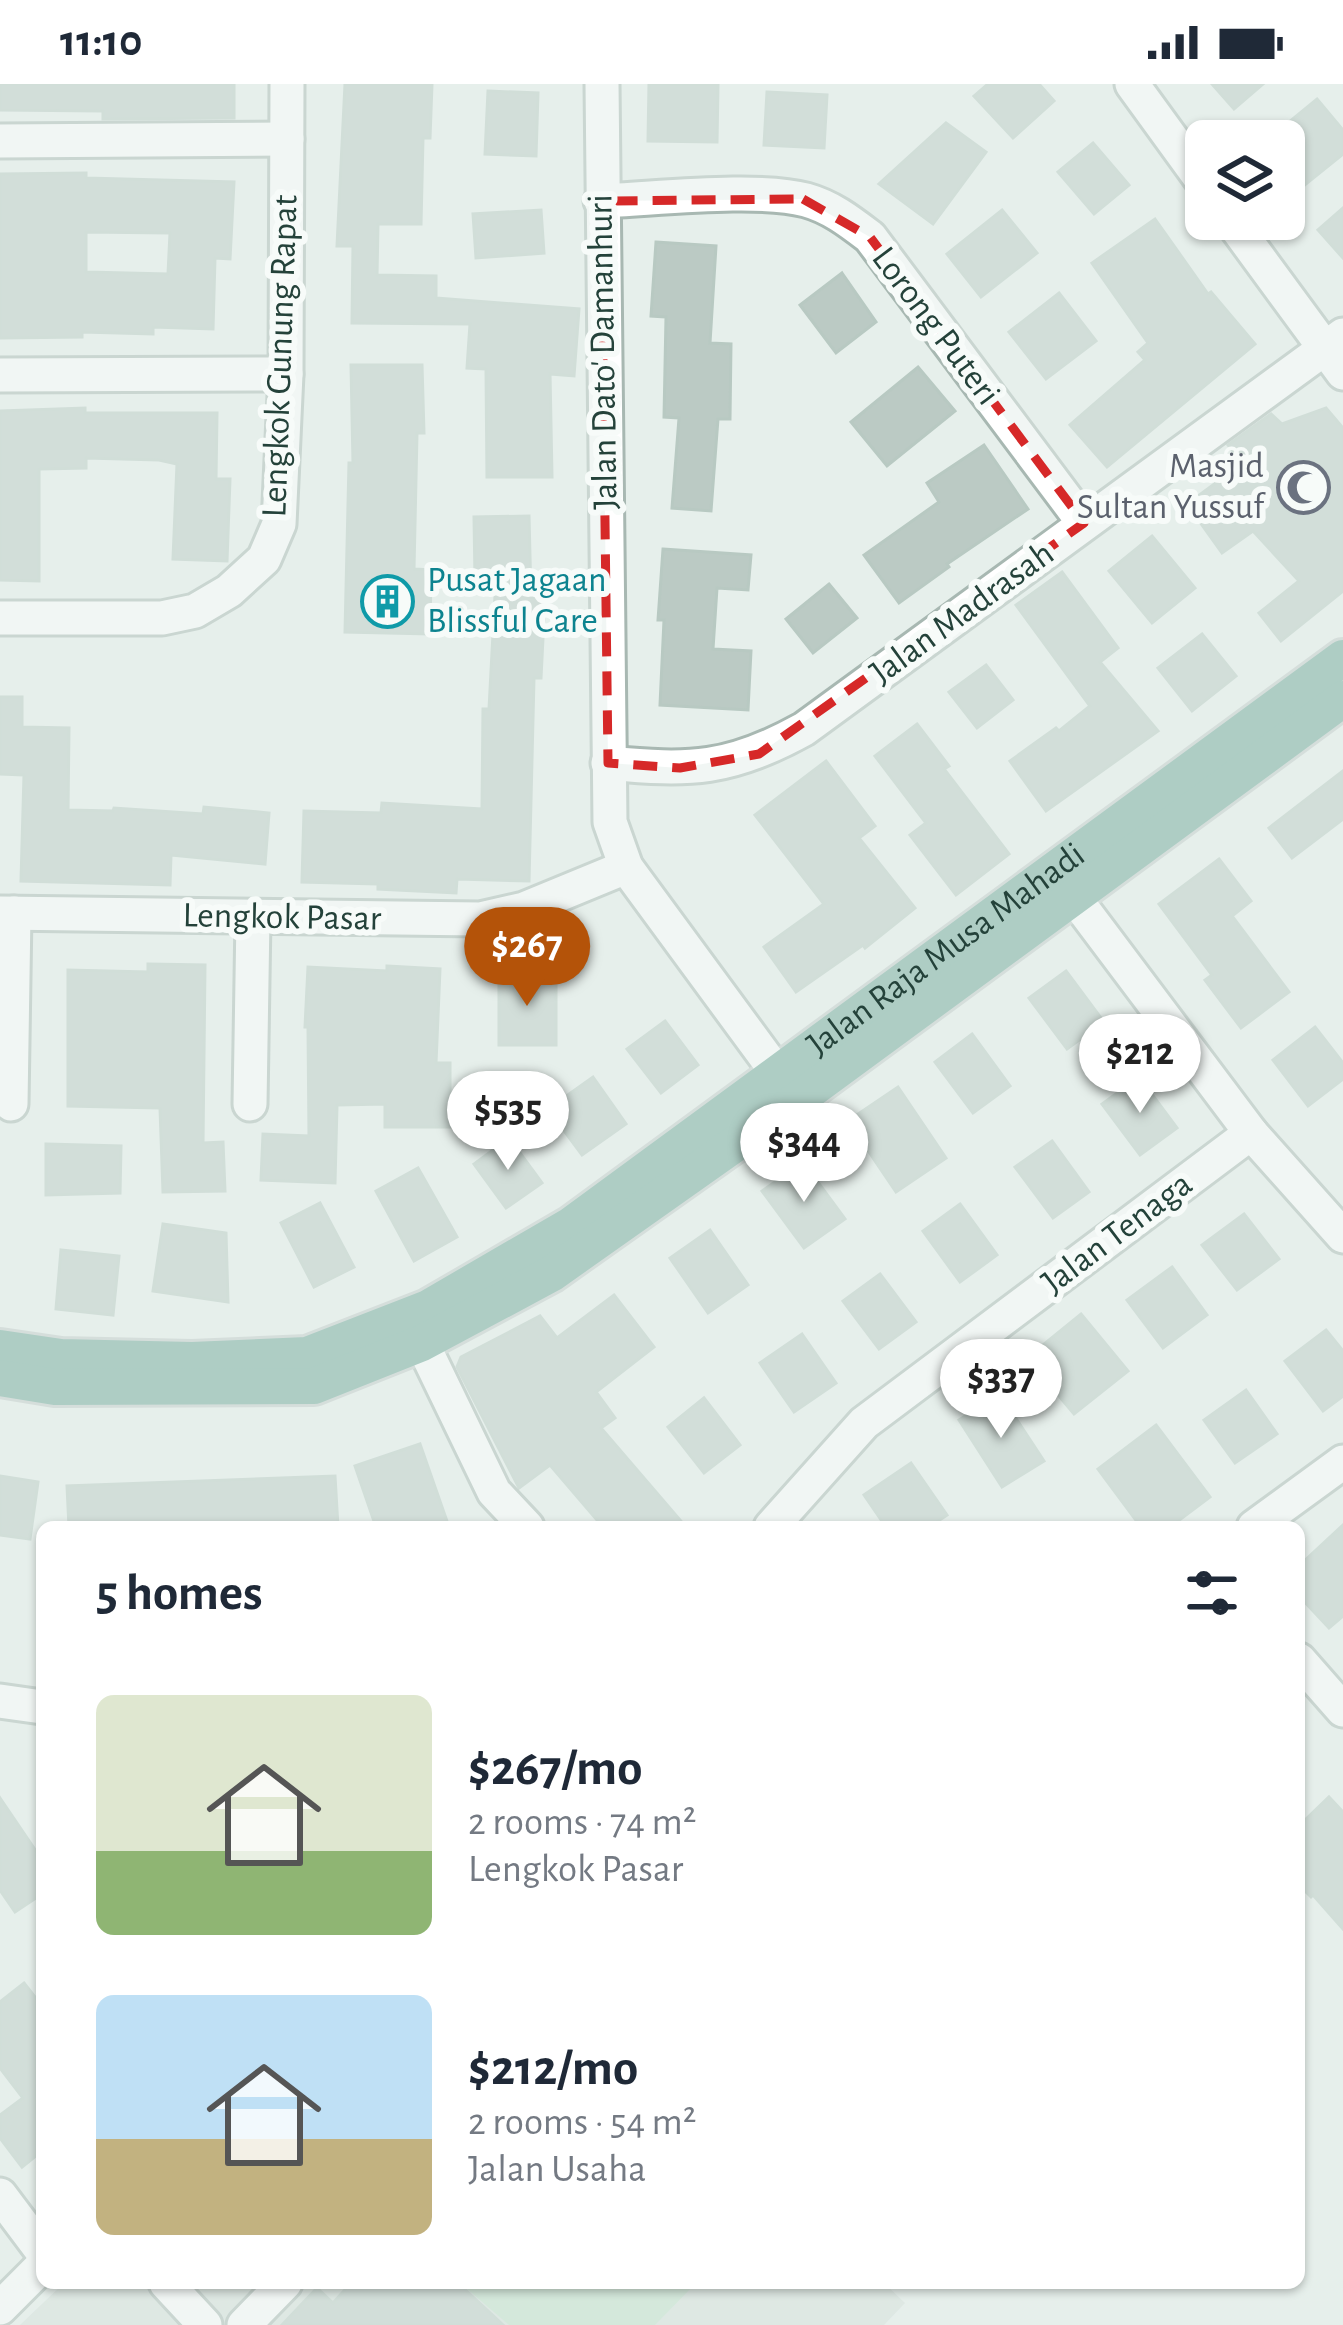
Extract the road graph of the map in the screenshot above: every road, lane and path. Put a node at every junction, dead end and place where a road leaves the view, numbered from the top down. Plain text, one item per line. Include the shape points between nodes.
1 (287, 84) edge
2 (602, 84) edge
3 (1132, 84) edge
4 (287, 139) junction
5 (0, 141) edge
6 (1185, 157) edge
7 (601, 201) junction
8 (1247, 240) edge
9 (1336, 352) edge
10 (286, 374) junction
11 (0, 375) edge
12 (1084, 523) junction
13 (0, 617) edge
14 (1338, 687) edge
15 (608, 763) junction
16 (626, 867) junction
17 (1064, 883) junction
18 (7, 913) edge
19 (253, 917) junction
20 (786, 1086) junction
21 (11, 1104) dead end
22 (250, 1104) dead end
23 (1251, 1132) junction
24 (1343, 1236) edge
25 (422, 1343) junction
26 (0, 1348) edge
27 (0, 1378) edge
28 (1343, 1462) edge
29 (521, 1521) edge
30 (776, 1521) edge
31 (1262, 1521) edge
32 (1305, 1667) edge
33 (0, 1701) edge
34 (36, 1706) edge
35 (1343, 1710) edge
36 (0, 2195) edge
37 (36, 2243) edge
38 (36, 2272) edge
39 (172, 2289) edge
40 (279, 2289) edge
41 (0, 2308) edge
42 (206, 2325) edge
43 (244, 2325) edge

1 - 4 street, Lengkok Gunung Rapat
2 - 7 street, Jalan Dato' Damanhuri
3 - 6 street
4 - 5 street
4 - 10 street, Lengkok Gunung Rapat
7 - 12 street, Lorong Puteri via 762,196 839,213 870,237
7 - 15 street, Jalan Dato' Damanhuri
8 - 9 street
9 - 12 street, Jalan Madrasah
10 - 11 street
10 - 13 street, Lengkok Gunung Rapat via 279,524 264,559 229,591 162,618
12 - 15 street, Jalan Madrasah via 759,754 680,768
14 - 17 main road, Jalan Raja Musa Mahadi
15 - 16 street, Jalan Dato' Damanhuri via 610,821
16 - 19 street, Lengkok Pasar via 480,919
16 - 20 street, Jalan Dato' Damanhuri
17 - 20 main road, Jalan Raja Musa Mahadi
17 - 23 street
18 - 19 street, Lengkok Pasar
18 - 21 street
19 - 22 street
20 - 25 main road, Jalan Raja Musa Mahadi via 551,1274
20 - 26 main road, Jalan Raja Musa Mahadi via 428,1308 307,1355 83,1358
23 - 24 street
23 - 30 street, Jalan Tenaga via 864,1423
25 - 27 main road, Jalan Raja Musa Mahadi via 314,1386 55,1387
25 - 29 street via 494,1492
28 - 31 street
32 - 35 street
33 - 34 street
36 - 37 street
38 - 41 street
39 - 42 street
40 - 43 street

